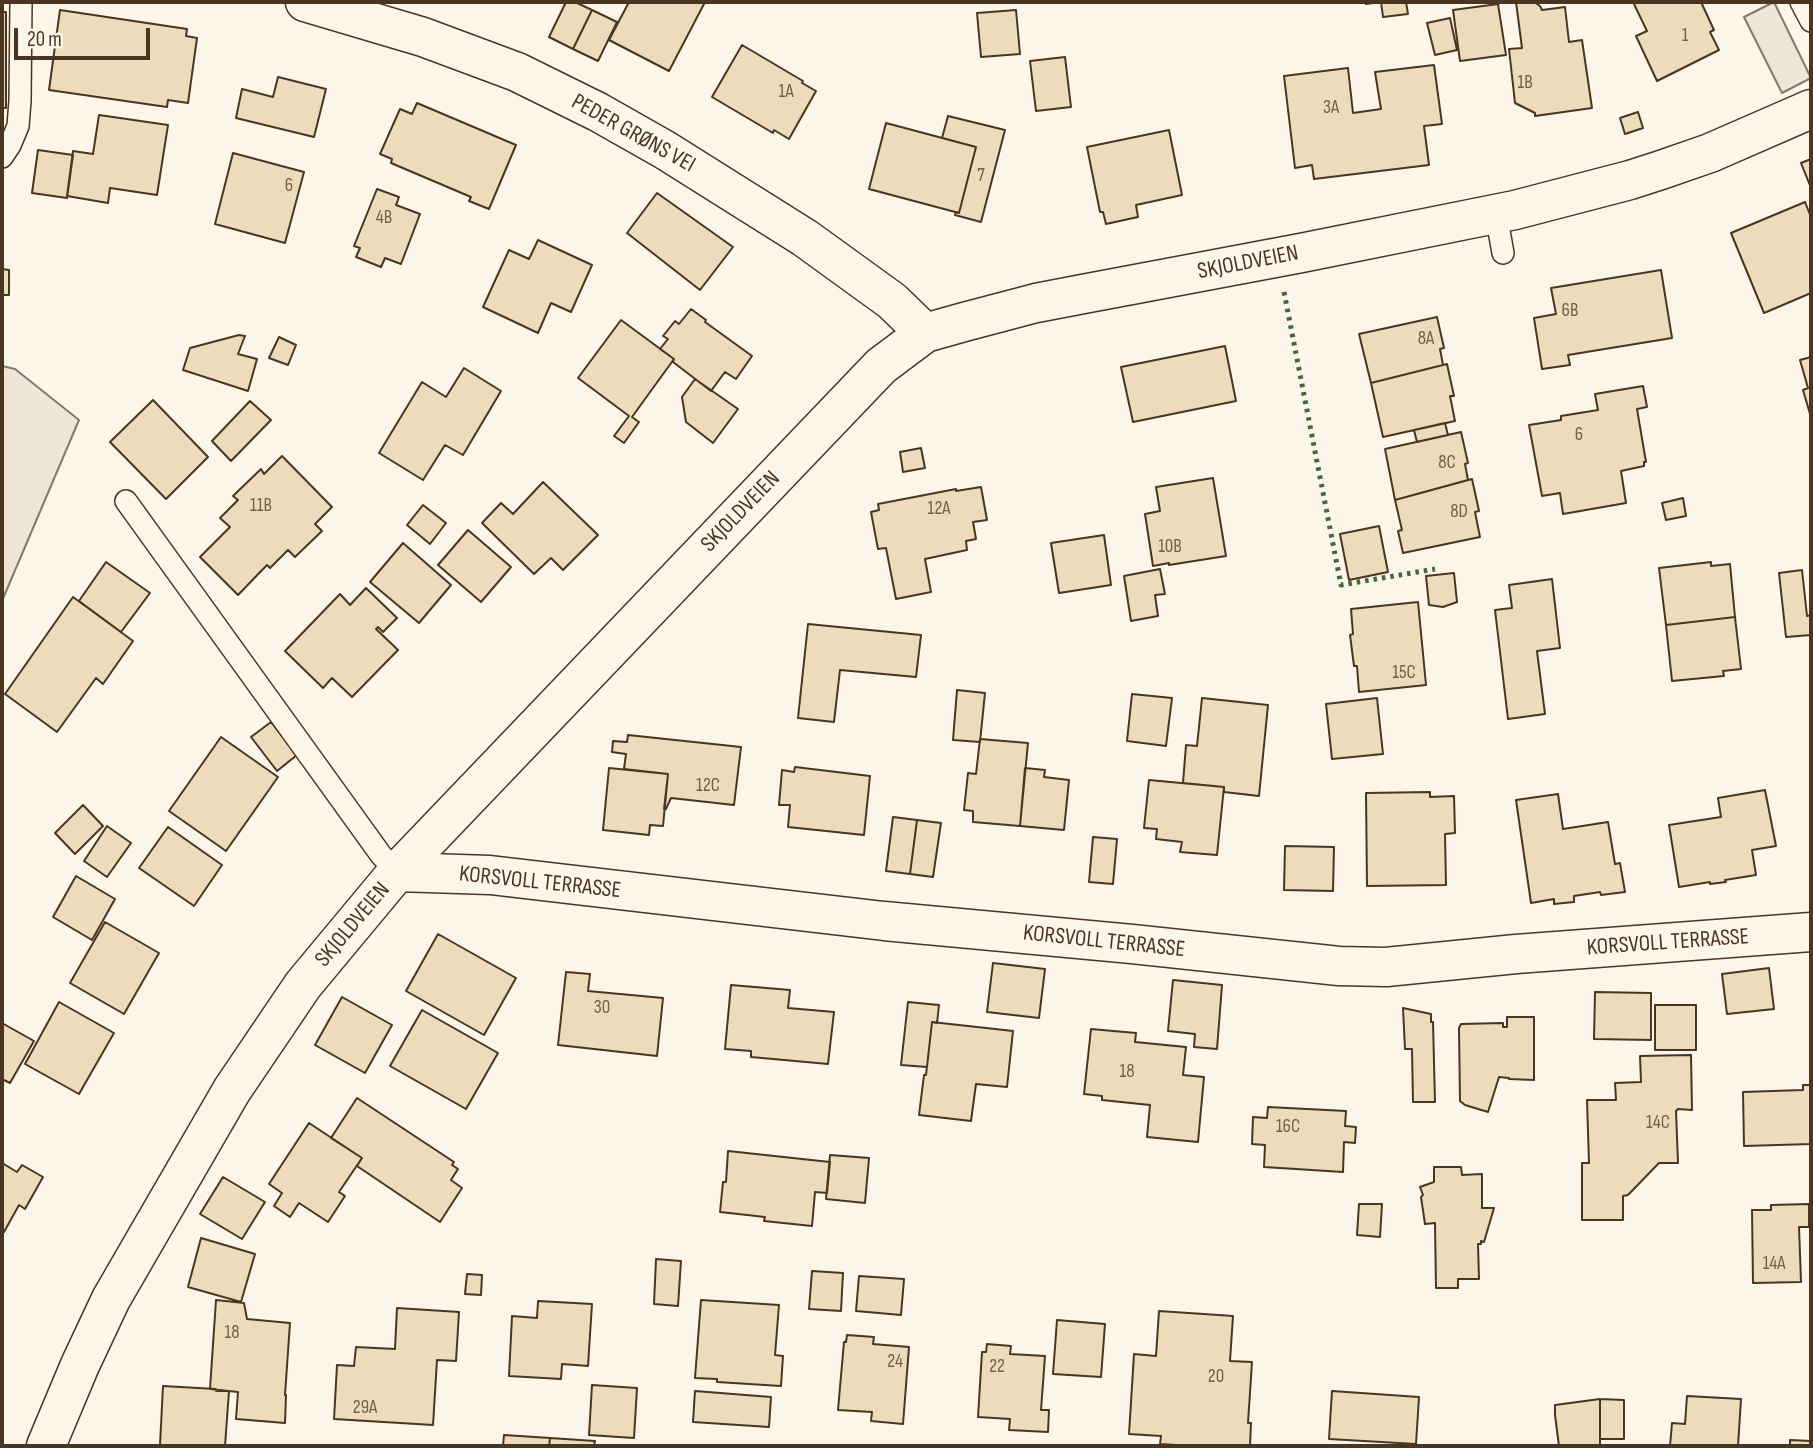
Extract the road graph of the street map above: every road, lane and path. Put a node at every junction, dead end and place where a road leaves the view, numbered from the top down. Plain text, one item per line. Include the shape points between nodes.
1 (21, 2) edge
2 (305, 2) edge
3 (1801, 2) edge
4 (1811, 21) edge
5 (1811, 109) edge
6 (2, 157) edge
7 (1496, 214) junction
8 (1503, 253) dead end
9 (925, 333) junction
10 (126, 501) dead end
11 (397, 872) junction
12 (1811, 932) edge
13 (47, 1446) edge

1 - 6 lane via 18,126
2 - 9 street, PEDER GRØNS VEI via 423,37 517,72 598,112 805,238 892,301
3 - 4 lane
5 - 7 street, SKJOLDVEIEN via 1661,170
7 - 8 lane
7 - 9 street, SKJOLDVEIEN via 1036,303
9 - 11 street, SKJOLDVEIEN via 881,366
10 - 11 lane
11 - 12 street, KORSVOLL TERRASSE via 490,875 884,921 1339,966 1386,967
11 - 13 street, SKJOLDVEIEN via 303,985 232,1090 111,1299

